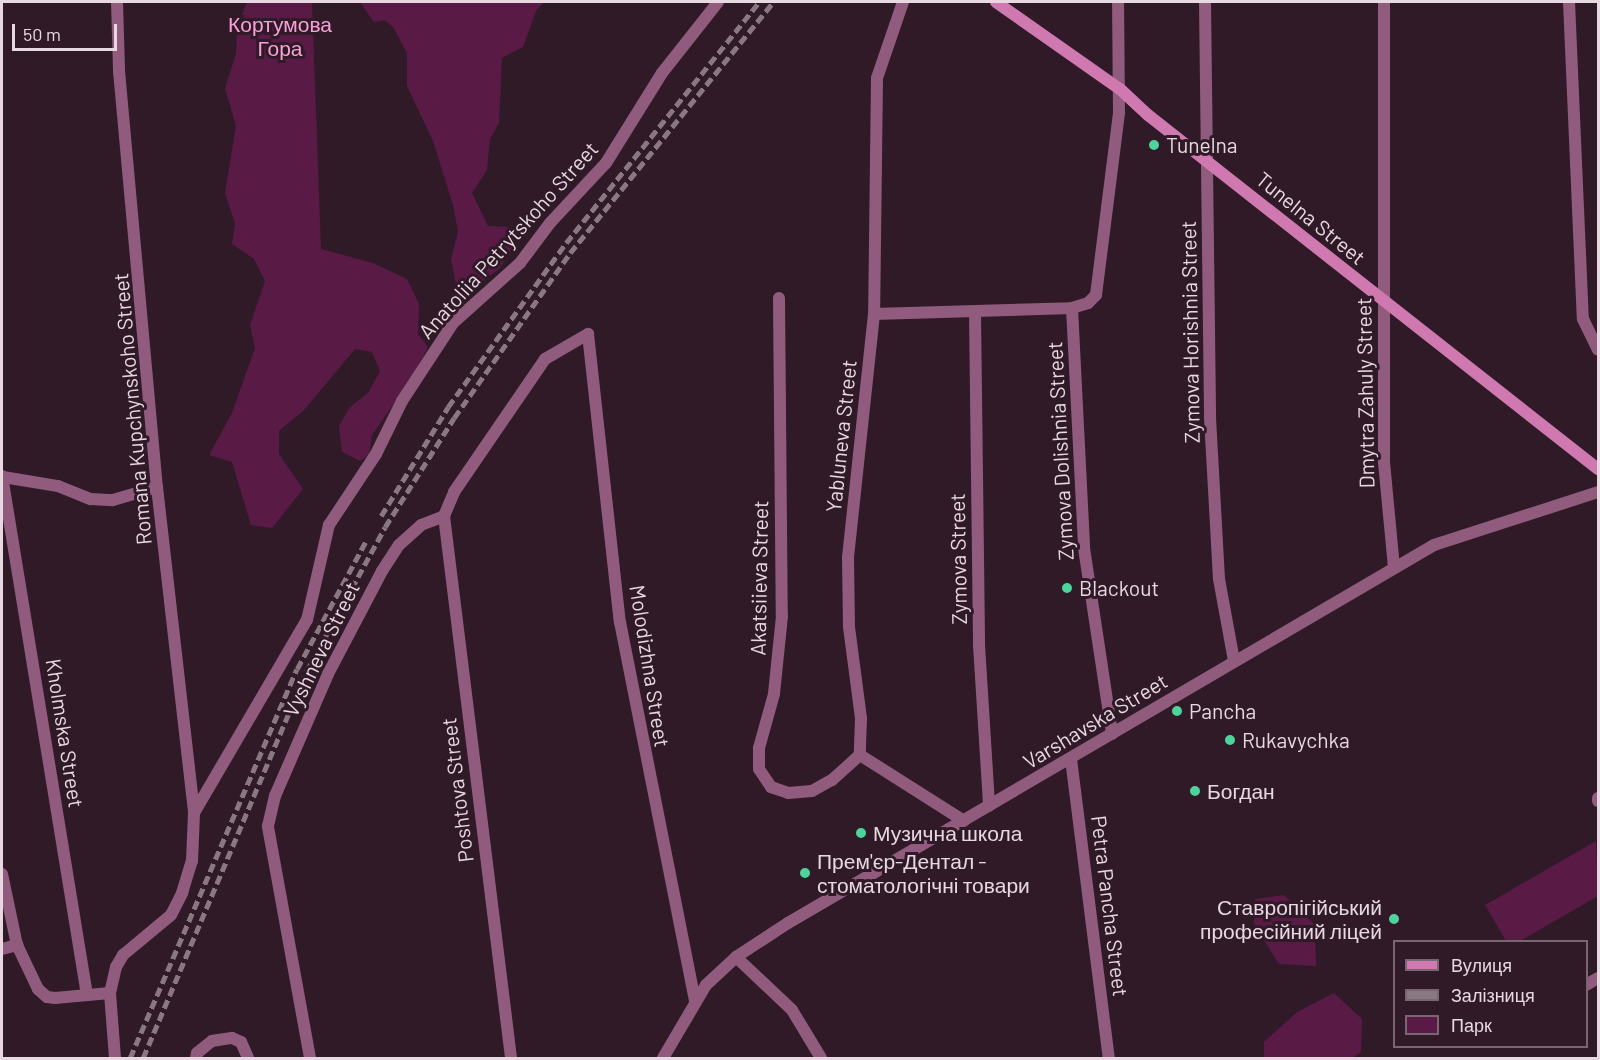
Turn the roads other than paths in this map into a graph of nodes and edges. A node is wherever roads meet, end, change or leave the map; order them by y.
1 (117, 2) edge
2 (718, 2) edge
3 (903, 2) edge
4 (996, 2) edge
5 (1118, 2) edge
6 (1205, 2) edge
7 (1384, 2) edge
8 (1569, 2) edge
9 (1120, 89) junction
10 (1206, 161) junction
11 (779, 298) dead end
12 (1382, 300) junction
13 (1072, 308) junction
14 (975, 312) junction
15 (874, 314) junction
16 (1599, 350) edge
17 (1599, 469) edge
18 (2, 476) edge
19 (157, 487) junction
20 (1599, 492) edge
21 (444, 516) junction
22 (1394, 567) junction
23 (1234, 661) junction
24 (1112, 734) junction
25 (860, 755) junction
26 (1071, 759) junction
27 (989, 806) junction
28 (194, 813) junction
29 (964, 821) junction
30 (2, 873) edge
31 (17, 945) junction
32 (2, 949) edge
33 (736, 957) junction
34 (110, 993) junction
35 (87, 995) junction
36 (695, 1000) junction
37 (197, 1056) edge
38 (115, 1059) edge
39 (248, 1059) edge
40 (310, 1059) edge
41 (511, 1059) edge
42 (663, 1059) edge
43 (821, 1059) edge
44 (1109, 1059) edge

1 - 19 street, Romana Kupchynskoho Street
2 - 28 street, Anatoliia Petrytskoho Street
3 - 15 street, Yabluneva Street
4 - 9 main road, Tunelna Street
5 - 9 street
6 - 10 street, Zymova Horishnia Street
7 - 12 street, Dmytra Zahuly Street
8 - 16 street
9 - 10 main road, Tunelna Street
9 - 13 street
10 - 12 main road, Tunelna Street
10 - 23 street, Zymova Horishnia Street
11 - 25 street, Akatsiieva Street
12 - 17 main road, Tunelna Street
12 - 22 street, Dmytra Zahuly Street
13 - 14 street
13 - 24 street, Zymova Dolishnia Street
14 - 15 street
14 - 27 street, Zymova Street
15 - 25 street, Yabluneva Street
18 - 19 street, Kholmska Street
18 - 35 street, Kholmska Street
19 - 28 street, Romana Kupchynskoho Street
20 - 22 street, Varshavska Street
21 - 36 street, Molodizhna Street
21 - 40 street, Vyshneva Street
21 - 41 street, Poshtova Street
22 - 23 street, Varshavska Street
23 - 24 street, Varshavska Street
24 - 26 street, Varshavska Street
25 - 29 street
26 - 27 street, Varshavska Street
26 - 44 street, Petra Pancha Street
27 - 29 street, Varshavska Street
28 - 34 street, Anatoliia Petrytskoho Street
29 - 33 street, Varshavska Street
30 - 31 street
31 - 32 street
31 - 35 street
33 - 36 street, Varshavska Street
33 - 43 street
34 - 35 street
34 - 38 street, Anatoliia Petrytskoho Street
36 - 42 street, Varshavska Street
37 - 39 street

